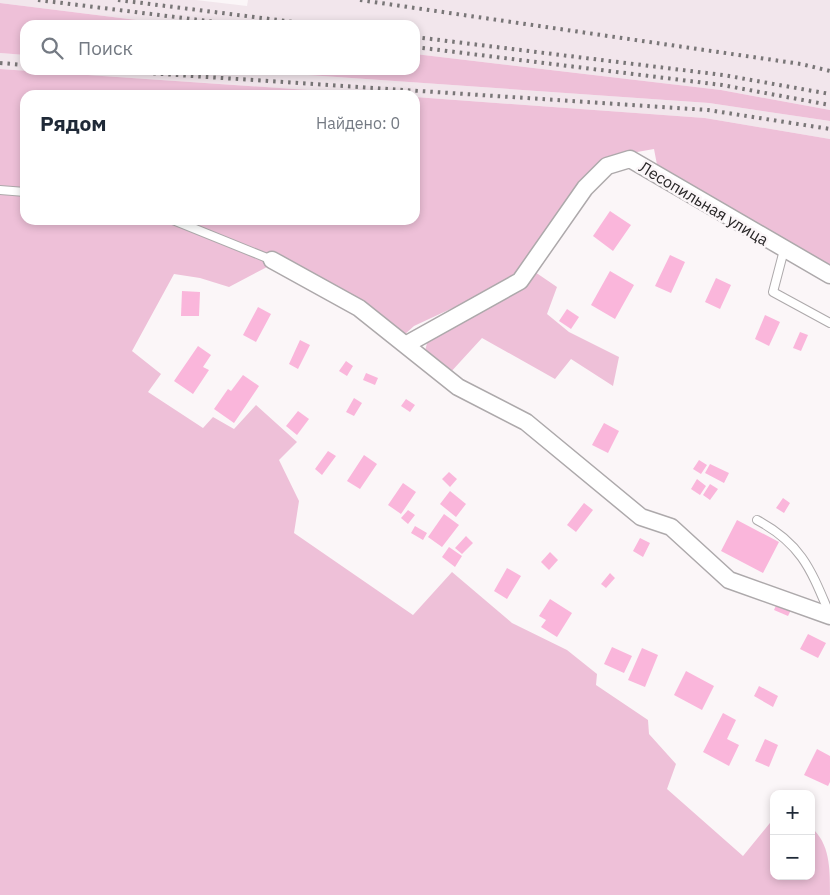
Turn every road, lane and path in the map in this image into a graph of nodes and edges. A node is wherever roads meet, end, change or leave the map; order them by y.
1 (0, 190) edge
2 (20, 192) edge
3 (186, 225) edge
4 (784, 250) junction
5 (272, 260) joint
6 (830, 275) edge
7 (830, 323) edge
8 (407, 344) junction
9 (757, 520) dead end
10 (830, 615) edge

1 - 2 lane
3 - 5 lane
4 - 6 street, Лесопильная улица
4 - 7 lane
4 - 8 street, Лесопильная улица
5 - 8 street
8 - 10 street
9 - 10 lane

